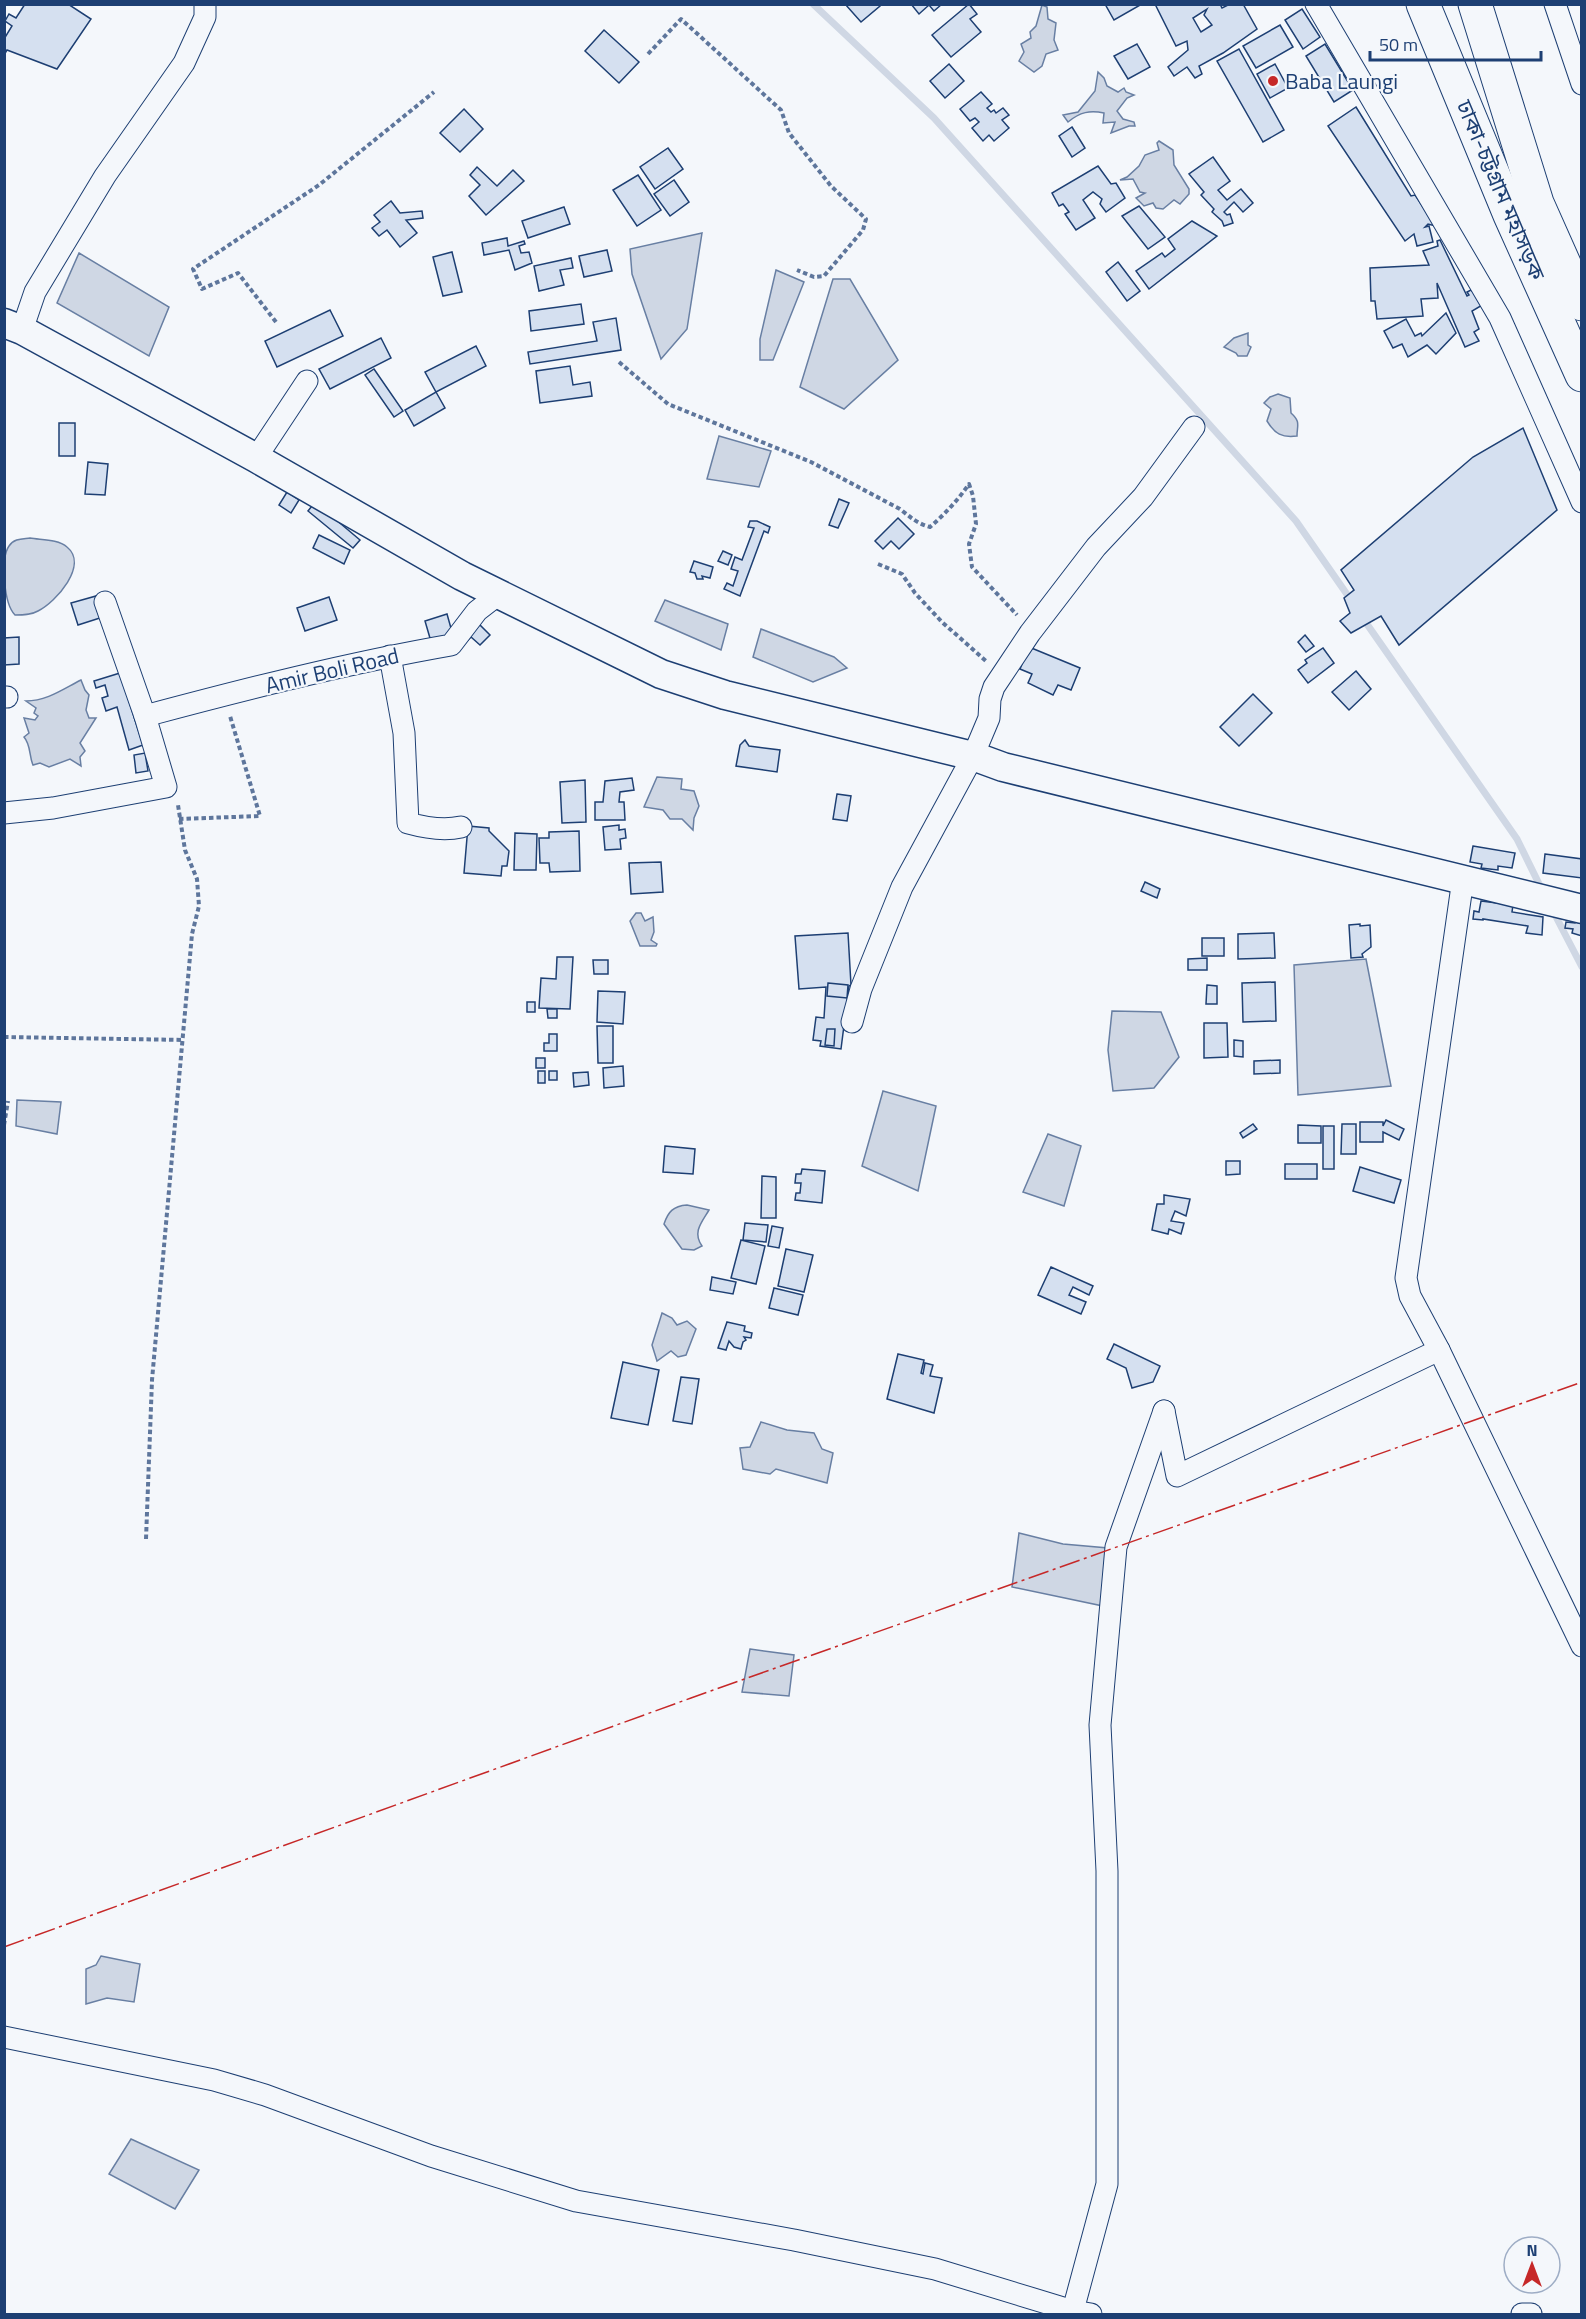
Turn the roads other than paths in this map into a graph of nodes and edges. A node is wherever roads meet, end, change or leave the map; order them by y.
1 (206, 4) edge
2 (1316, 4) edge
3 (1423, 4) edge
4 (1475, 4) edge
5 (1555, 4) edge
6 (1581, 84) edge
7 (1581, 304) edge
8 (13, 326) edge
9 (1581, 375) edge
10 (307, 381) dead end
11 (1194, 427) dead end
12 (256, 458) junction
13 (1581, 502) edge
14 (499, 594) junction
15 (105, 602) dead end
16 (390, 656) junction
17 (145, 716) junction
18 (973, 756) junction
19 (4, 813) edge
20 (461, 827) dead end
21 (1463, 879) junction
22 (1581, 909) edge
23 (852, 1022) dead end
24 (1439, 1350) junction
25 (1581, 1646) edge
26 (4, 2037) edge
27 (1079, 2313) edge
28 (1522, 2314) edge
29 (1532, 2314) edge

1 - 8 street
2 - 13 street
3 - 9 highway, ঢাকা-চট্টগ্রাম মহাসড়ক
4 - 7 highway, ঢাকা-চট্টগ্রাম মহাসড়ক
5 - 6 street
8 - 12 main road
10 - 12 street
11 - 18 street
12 - 14 main road
14 - 16 street, Amir Boli Road
14 - 18 main road
15 - 17 street
16 - 17 street, Amir Boli Road
16 - 20 street
17 - 19 street
18 - 21 main road
18 - 23 street
21 - 22 main road
21 - 24 street
24 - 25 street
24 - 27 street
26 - 27 street
28 - 29 street

